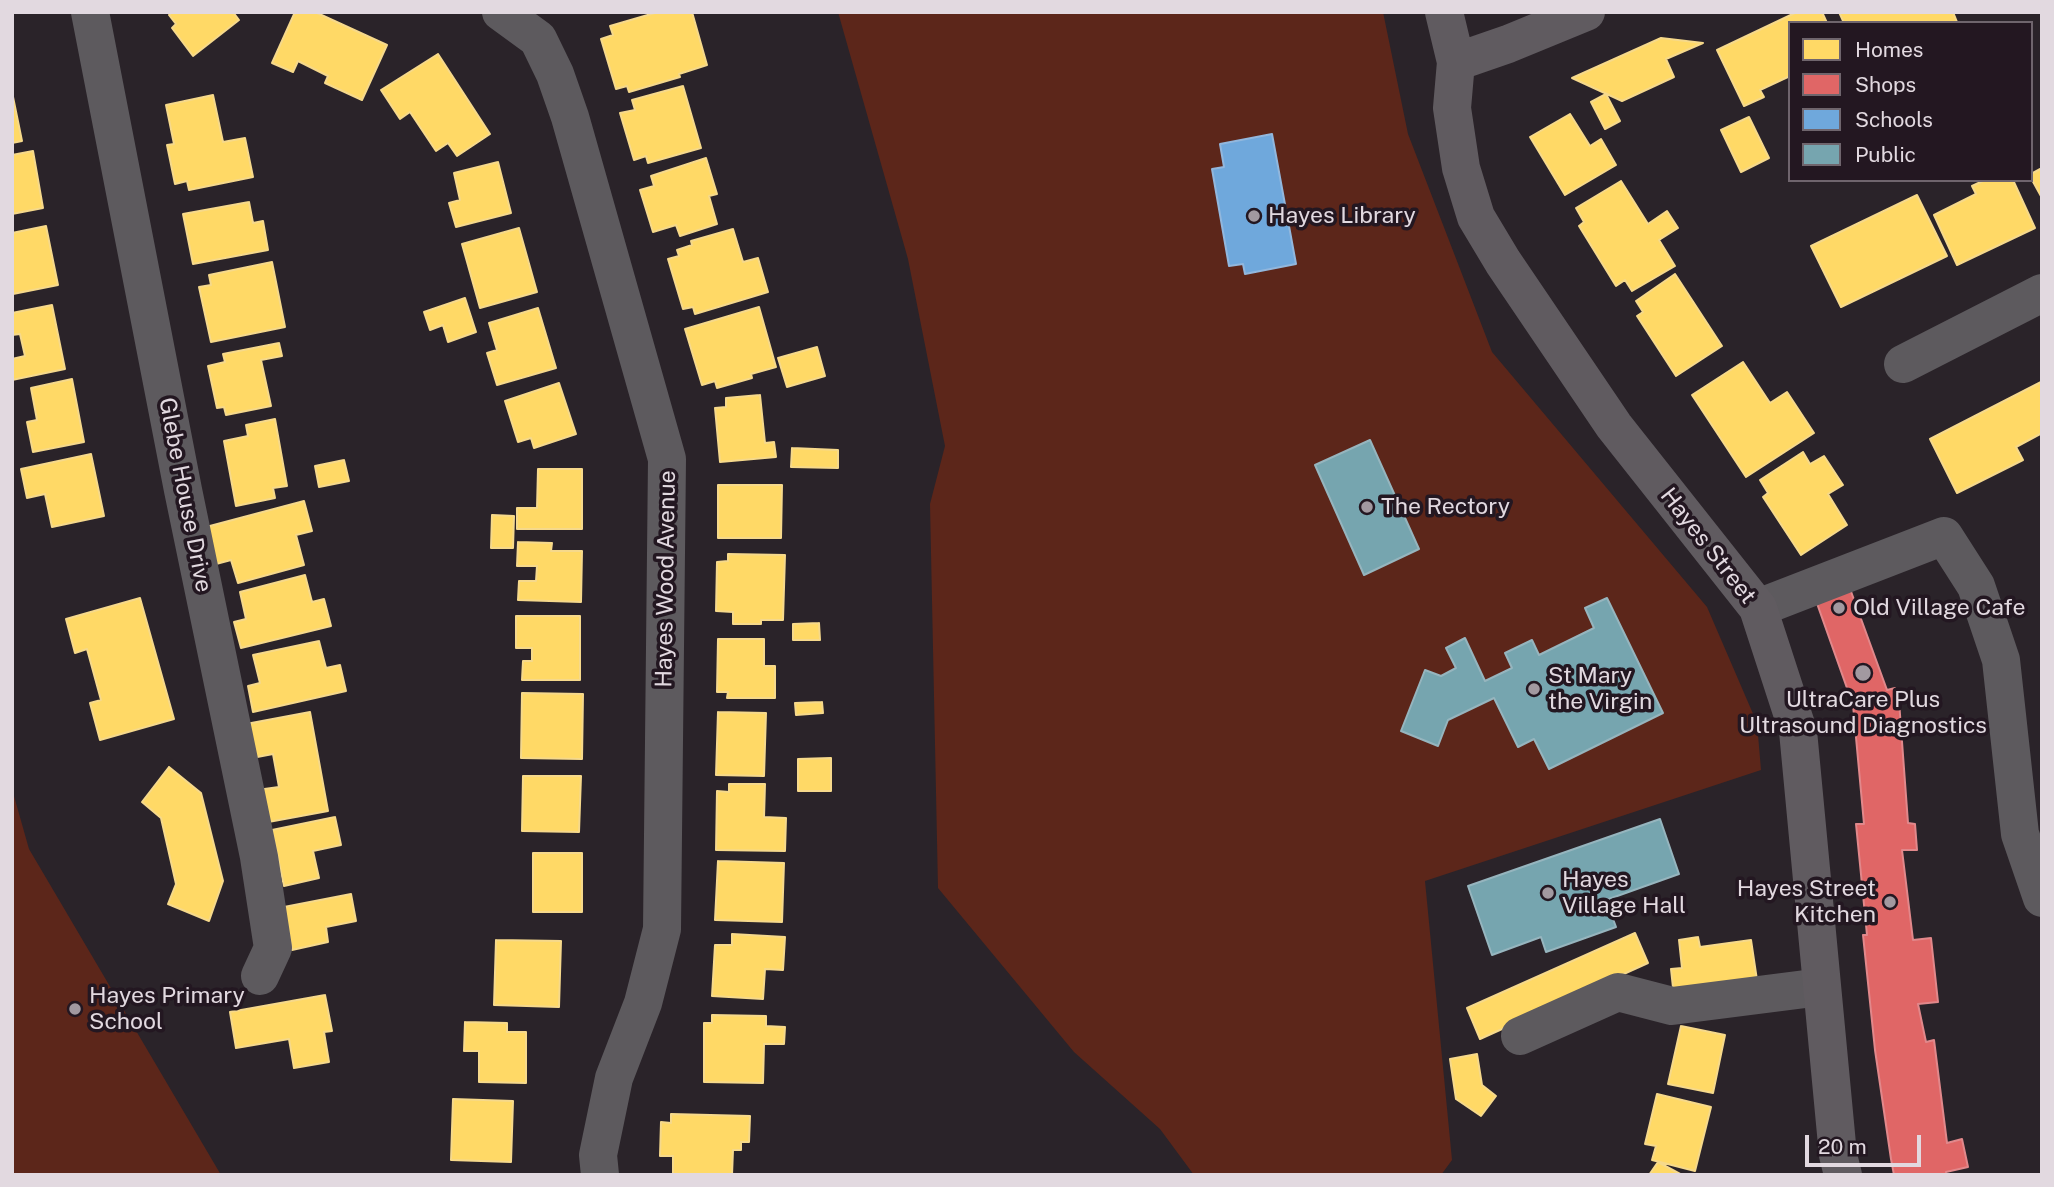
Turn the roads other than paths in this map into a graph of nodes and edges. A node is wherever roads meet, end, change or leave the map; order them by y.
1 (90, 12) edge
2 (501, 12) edge
3 (1444, 12) edge
4 (1586, 12) edge
5 (1456, 62) junction
6 (2042, 293) edge
7 (1903, 364) dead end
8 (1758, 608) junction
9 (2042, 898) edge
10 (260, 976) dead end
11 (1821, 987) junction
12 (1520, 1036) dead end
13 (1833, 1168) edge
14 (600, 1175) edge

1 - 10 street, Glebe House Drive
2 - 14 street, Hayes Wood Avenue
3 - 5 main road, Hayes Street
4 - 5 main road
5 - 8 main road, Hayes Street
6 - 7 street
8 - 9 street
8 - 11 main road, Hayes Street
11 - 12 street
11 - 13 main road, Hayes Street

